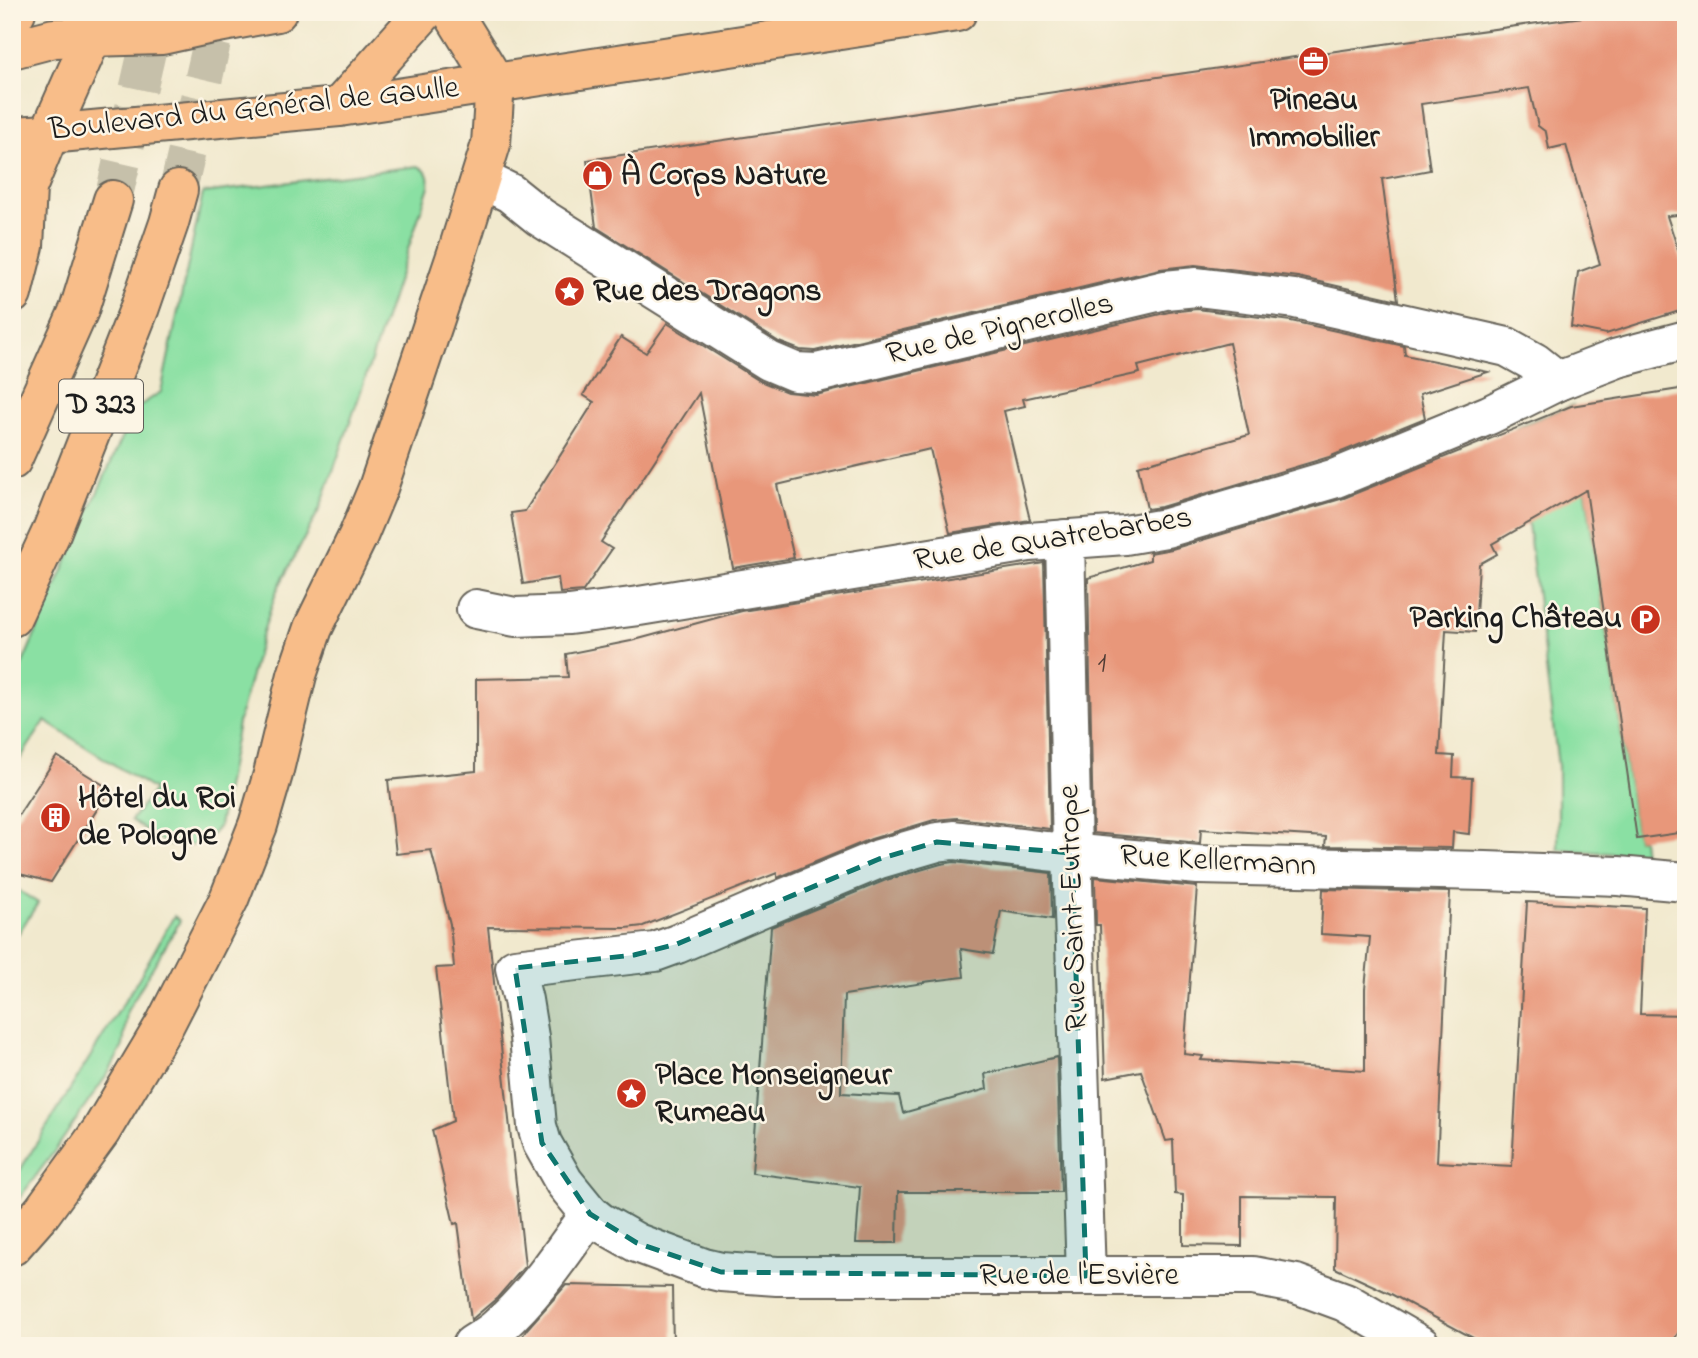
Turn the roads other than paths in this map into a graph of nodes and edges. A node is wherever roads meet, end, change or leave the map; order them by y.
1 (277, 12) edge
2 (424, 12) edge
3 (452, 12) edge
4 (957, 12) edge
5 (95, 25) edge
6 (15, 31) edge
7 (495, 82) junction
8 (339, 107) junction
9 (50, 134) junction
10 (12, 136) edge
11 (481, 179) junction
12 (178, 190) tunnel mouth
13 (113, 200) tunnel mouth
14 (12, 294) edge
15 (1686, 340) edge
16 (1558, 382) junction
17 (12, 460) edge
18 (1065, 539) junction
19 (476, 609) dead end
20 (12, 617) edge
21 (1072, 853) junction
22 (1686, 881) edge
23 (590, 1214) junction
24 (12, 1246) edge
25 (1086, 1276) junction
26 (472, 1345) edge
27 (1421, 1346) edge

1 - 5 main road
2 - 8 main road
3 - 7 main road, Boulevard du Général de Gaulle
4 - 7 main road, Boulevard du Général de Gaulle
5 - 6 main road
5 - 9 main road
7 - 8 main road, Boulevard du Général de Gaulle
7 - 11 main road
8 - 9 main road, Boulevard du Général de Gaulle
9 - 10 main road, Boulevard du Général de Gaulle
9 - 14 main road
11 - 16 street, Rue de Pignerolles
11 - 24 main road
12 - 20 main road, D 323
13 - 17 main road, D 323
15 - 16 street, Rue de Quatrebarbes
16 - 18 street, Rue de Quatrebarbes
18 - 19 street, Rue de Quatrebarbes
18 - 21 street, Rue Saint-Eutrope
21 - 22 street, Rue Kellermann
21 - 23 street, Rue Kellermann
21 - 25 street, Rue Saint-Eutrope
23 - 25 street, Rue de l'Esvière
23 - 26 street
25 - 27 street, Rue de l'Esvière

